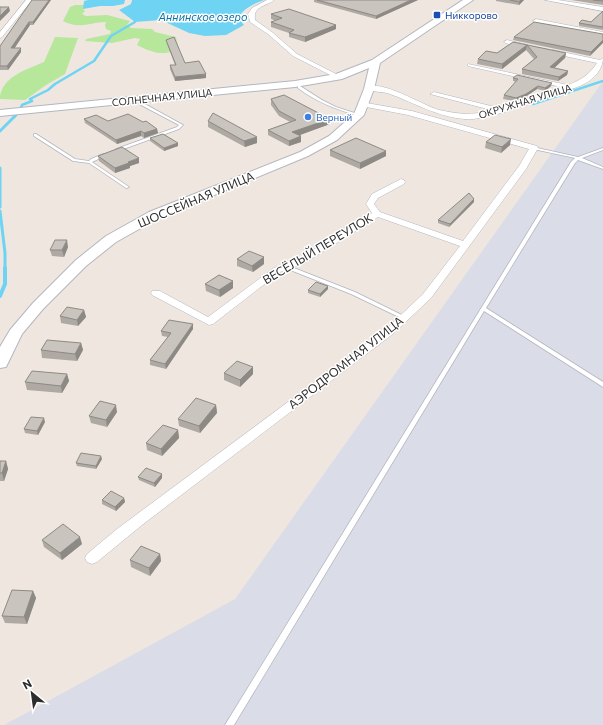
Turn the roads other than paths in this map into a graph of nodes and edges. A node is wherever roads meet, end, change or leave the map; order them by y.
1 (29, 0) edge
2 (271, 0) edge
3 (469, 0) edge
4 (548, 0) edge
5 (603, 9) edge
6 (536, 21) edge
7 (603, 34) edge
8 (0, 36) edge
9 (507, 42) dead end
10 (536, 48) edge
11 (543, 50) edge
12 (602, 61) edge
13 (375, 62) junction
14 (470, 65) dead end
15 (338, 77) junction
16 (323, 80) junction
17 (299, 87) dead end
18 (569, 87) junction
19 (370, 89) junction
20 (434, 94) dead end
21 (140, 100) junction
22 (361, 109) junction
23 (499, 110) junction
24 (0, 113) edge
25 (35, 135) dead end
26 (534, 148) junction
27 (603, 149) edge
28 (578, 158) junction
29 (90, 162) junction
30 (603, 168) edge
31 (401, 182) dead end
32 (127, 187) dead end
33 (377, 214) junction
34 (464, 244) junction
35 (287, 267) junction
36 (156, 293) dead end
37 (484, 309) junction
38 (405, 318) junction
39 (0, 363) edge
40 (603, 385) edge
41 (92, 558) dead end
42 (229, 725) edge

1 - 8 street
2 - 15 street
3 - 13 main road
4 - 5 street
6 - 7 street
9 - 10 street
11 - 12 street
12 - 18 street, ОКРУЖНАЯ УЛИЦА
13 - 15 main road
13 - 19 main road
14 - 18 street
15 - 16 main road
16 - 19 main road
16 - 21 main road, СОЛНЕЧНАЯ УЛИЦА
17 - 22 lane
18 - 23 street, ОКРУЖНАЯ УЛИЦА
19 - 22 main road
19 - 23 street, ОКРУЖНАЯ УЛИЦА
20 - 23 street
21 - 24 main road, СОЛНЕЧНАЯ УЛИЦА
21 - 29 lane
22 - 26 street
22 - 39 main road, ШОССЕЙНАЯ УЛИЦА
25 - 29 lane
26 - 28 lane
26 - 34 street, АЭРОДРОМНАЯ УЛИЦА
27 - 28 lane
28 - 30 lane
28 - 37 lane
29 - 32 lane
31 - 33 street, ВЕСЁЛЫЙ ПЕРЕУЛОК
33 - 34 street
33 - 35 street, ВЕСЁЛЫЙ ПЕРЕУЛОК
34 - 38 street, АЭРОДРОМНАЯ УЛИЦА
35 - 36 street, ВЕСЁЛЫЙ ПЕРЕУЛОК
35 - 38 lane
37 - 40 lane
37 - 42 lane
38 - 41 street, АЭРОДРОМНАЯ УЛИЦА

